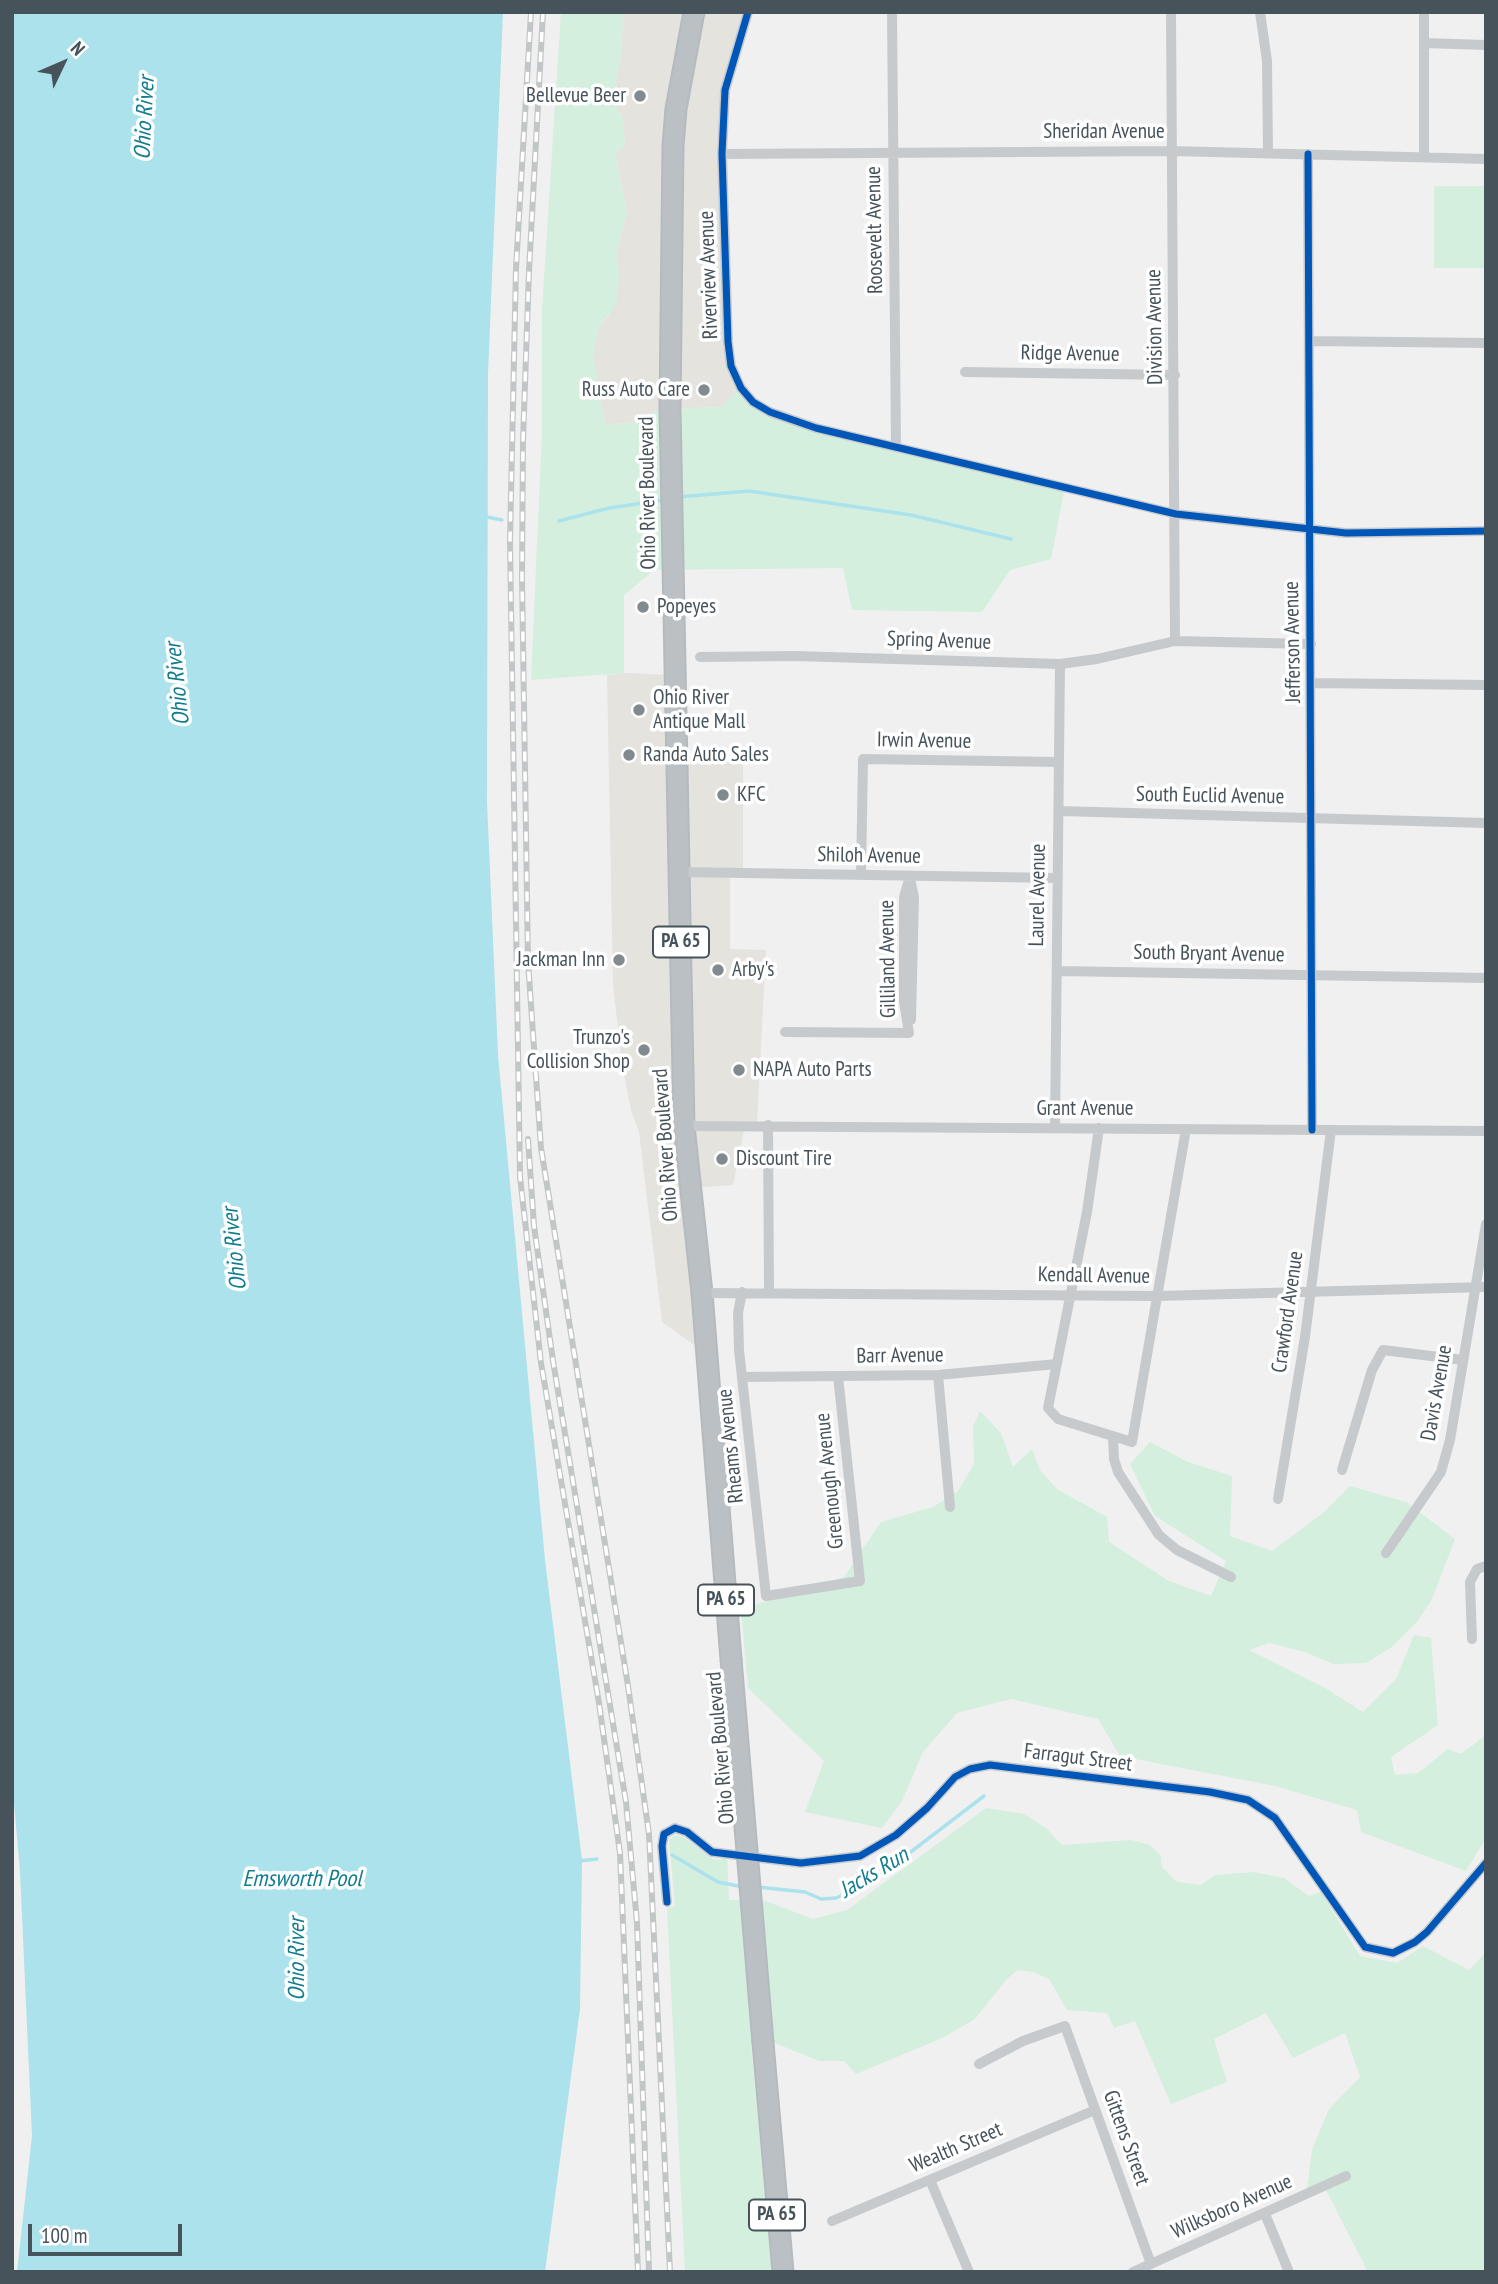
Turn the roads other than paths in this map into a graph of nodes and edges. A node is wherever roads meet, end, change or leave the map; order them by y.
1 (694, 12) edge
2 (748, 12) edge
3 (892, 12) edge
4 (1171, 12) edge
5 (1260, 12) edge
6 (1424, 12) edge
7 (1424, 43) junction
8 (1486, 45) edge
9 (1172, 151) junction
10 (894, 153) junction
11 (1268, 153) junction
12 (722, 154) junction
13 (1308, 154) junction
14 (1424, 157) junction
15 (1486, 159) edge
16 (1310, 341) junction
17 (1486, 343) edge
18 (965, 372) dead end
19 (1175, 375) junction
20 (897, 447) junction
21 (1176, 514) junction
22 (1309, 528) junction
23 (1486, 531) edge
24 (1175, 641) junction
25 (1311, 643) junction
26 (700, 657) dead end
27 (1060, 664) junction
28 (1312, 683) junction
29 (1486, 685) edge
30 (1059, 762) junction
31 (1059, 811) junction
32 (1310, 818) junction
33 (1486, 823) edge
34 (680, 872) junction
35 (862, 875) junction
36 (910, 876) junction
37 (1058, 878) junction
38 (1057, 971) junction
39 (1309, 975) junction
40 (1486, 978) edge
41 (785, 1032) dead end
42 (768, 1125) junction
43 (684, 1126) junction
44 (1055, 1128) junction
45 (1099, 1128) junction
46 (1186, 1129) junction
47 (1312, 1130) junction
48 (1331, 1130) junction
49 (1486, 1131) edge
50 (1486, 1224) edge
51 (1480, 1287) edge
52 (742, 1292) junction
53 (769, 1292) junction
54 (1310, 1292) junction
55 (702, 1293) junction
56 (1072, 1294) junction
57 (1157, 1296) junction
58 (1463, 1360) junction
59 (1057, 1364) junction
60 (938, 1375) junction
61 (838, 1376) junction
62 (743, 1377) junction
63 (1113, 1437) junction
64 (1342, 1469) dead end
65 (1278, 1499) dead end
66 (950, 1507) dead end
67 (1386, 1553) dead end
68 (1486, 1566) edge
69 (1231, 1577) dead end
70 (766, 1596) joint
71 (1472, 1639) dead end
72 (1486, 1863) edge
73 (667, 1902) dead end
74 (979, 2064) dead end
75 (1096, 2110) junction
76 (1346, 2176) dead end
77 (930, 2180) junction
78 (1265, 2214) junction
79 (832, 2221) dead end
80 (1152, 2264) junction
81 (783, 2272) edge
82 (969, 2272) edge
83 (1133, 2272) edge
84 (1289, 2272) edge

1 - 34 highway, Ohio River Boulevard / PA 65
2 - 12 street, Riverview Avenue
3 - 10 street, Roosevelt Avenue
4 - 9 street, Division Avenue
5 - 11 street
6 - 7 street
7 - 8 street
7 - 14 street
9 - 10 street, Sheridan Avenue
9 - 11 street, Sheridan Avenue
9 - 19 street, Division Avenue
10 - 12 street, Sheridan Avenue
10 - 20 street, Roosevelt Avenue
11 - 13 street, Sheridan Avenue
12 - 20 street, Riverview Avenue
13 - 14 street, Sheridan Avenue
13 - 16 street, Jefferson Avenue
14 - 15 street, Sheridan Avenue
16 - 17 street
16 - 22 street, Jefferson Avenue
18 - 19 street, Ridge Avenue
19 - 21 street, Division Avenue
20 - 21 street, Riverview Avenue
21 - 22 street, Riverview Avenue
21 - 24 street, Division Avenue
22 - 23 street, Riverview Avenue
22 - 25 street, Jefferson Avenue
24 - 25 street, Spring Avenue
24 - 27 street, Spring Avenue
25 - 28 street, Jefferson Avenue
26 - 27 street, Spring Avenue
27 - 30 street, Laurel Avenue
28 - 29 street
28 - 32 street, Jefferson Avenue
30 - 31 street, Laurel Avenue
30 - 35 street, Irwin Avenue
31 - 32 street, South Euclid Avenue
31 - 37 street, Laurel Avenue
32 - 33 street, South Euclid Avenue
32 - 39 street, Jefferson Avenue
34 - 35 street, Shiloh Avenue
34 - 43 highway, Ohio River Boulevard / PA 65
35 - 36 street, Shiloh Avenue
36 - 37 street, Shiloh Avenue
36 - 41 street, Gilliland Avenue
37 - 38 street, Laurel Avenue
38 - 39 street, South Bryant Avenue
38 - 44 street, Laurel Avenue
39 - 40 street, South Bryant Avenue
39 - 47 street, Jefferson Avenue
42 - 43 street, Grant Avenue
42 - 44 street, Grant Avenue
42 - 53 street
43 - 55 highway, Ohio River Boulevard / PA 65
44 - 45 street, Grant Avenue
45 - 46 street, Grant Avenue
45 - 56 street
46 - 47 street, Grant Avenue
46 - 57 street
47 - 48 street, Grant Avenue
48 - 49 street, Grant Avenue
48 - 54 street, Crawford Avenue
50 - 51 street, Davis Avenue
51 - 54 street, Kendall Avenue
51 - 58 street, Davis Avenue
52 - 53 street, Kendall Avenue
52 - 55 street, Kendall Avenue
52 - 62 street, Rheams Avenue
53 - 56 street, Kendall Avenue
54 - 57 street, Kendall Avenue
54 - 65 street, Crawford Avenue
55 - 81 highway, Ohio River Boulevard / PA 65, bridge
56 - 57 street, Kendall Avenue
56 - 59 street
57 - 63 street
58 - 64 street
58 - 67 street, Davis Avenue
59 - 60 street, Barr Avenue
59 - 63 street
60 - 61 street, Barr Avenue
60 - 66 street
61 - 62 street, Barr Avenue
61 - 70 street, Greenough Avenue
62 - 70 street, Rheams Avenue
63 - 69 street
68 - 71 street
72 - 73 street, Farragut Street
74 - 75 street, Gittens Street
75 - 77 street, Wealth Street
75 - 80 street, Gittens Street
76 - 78 street, Wilksboro Avenue
77 - 79 street, Wealth Street
77 - 82 street
78 - 80 street, Wilksboro Avenue
78 - 84 street
80 - 83 street, Wilksboro Avenue

